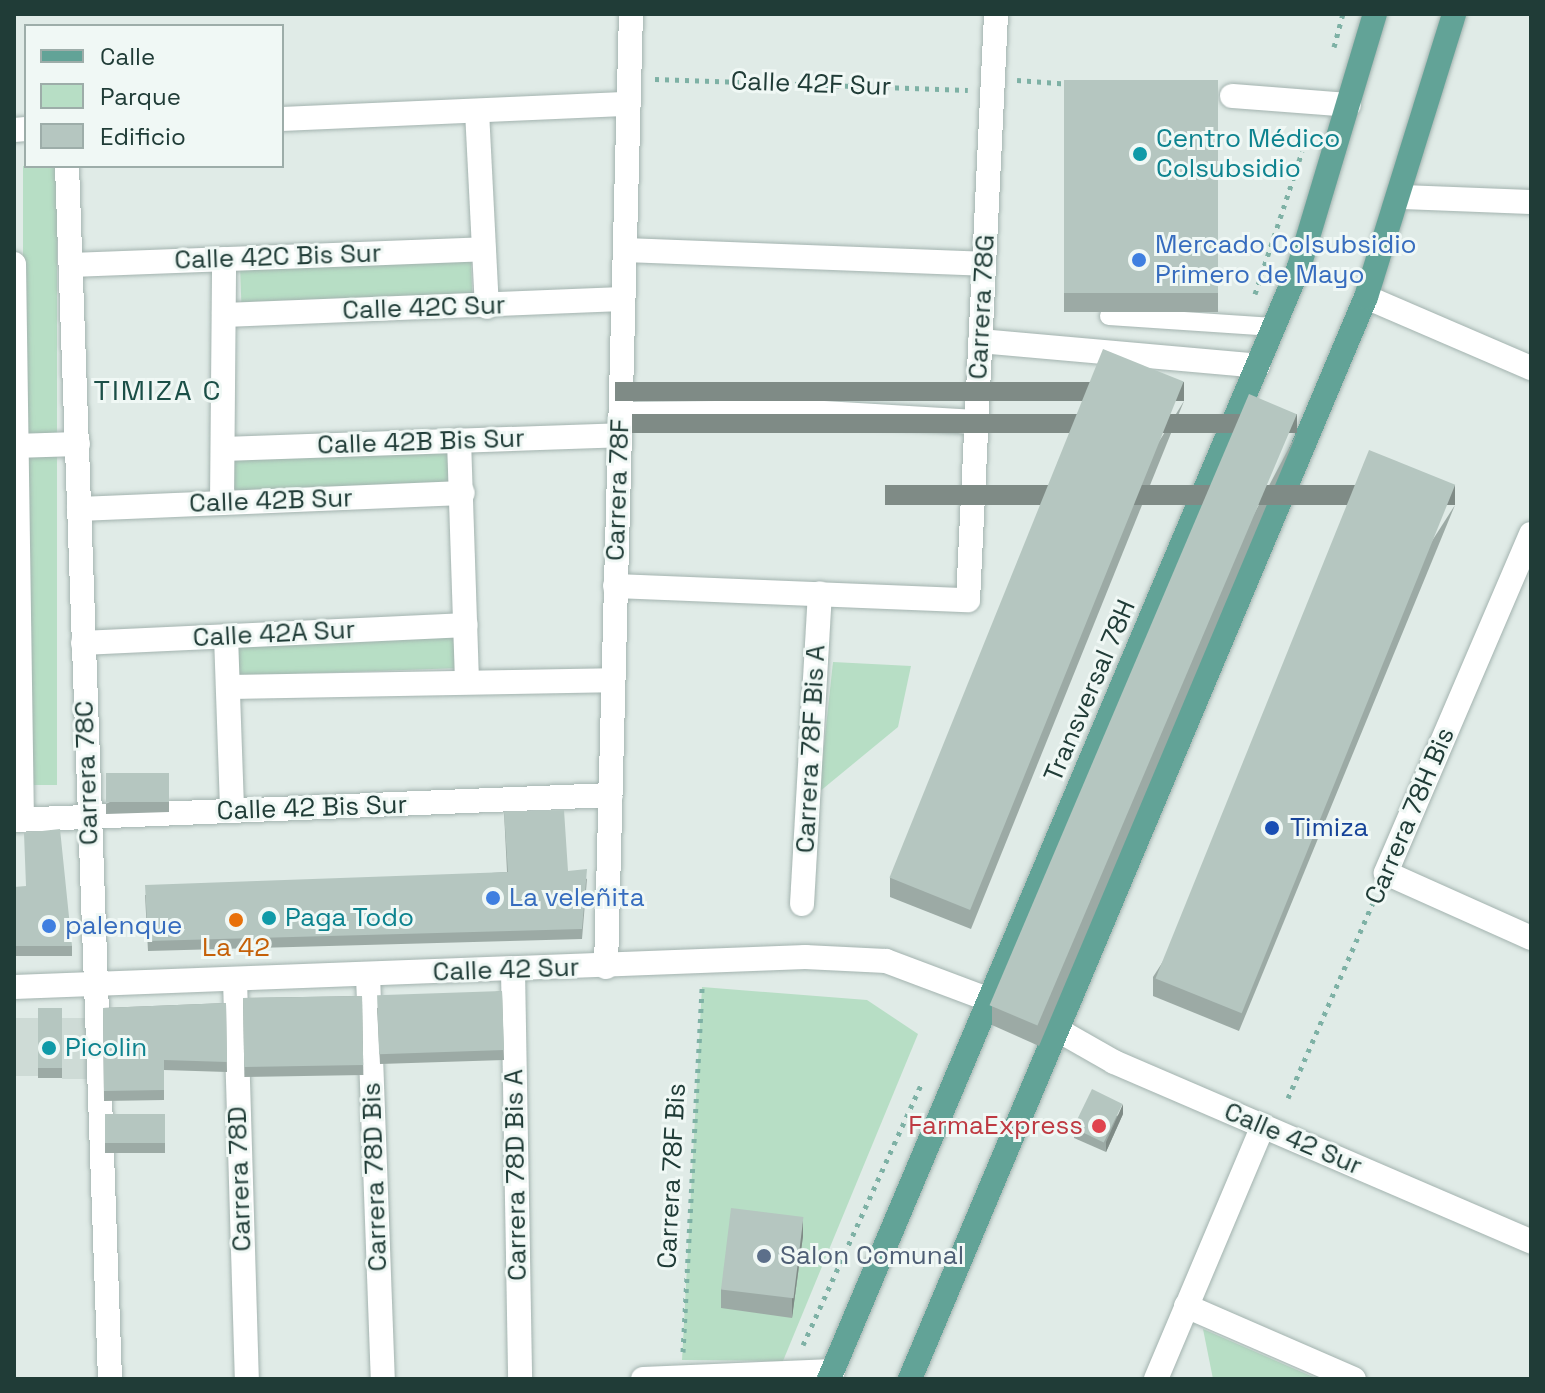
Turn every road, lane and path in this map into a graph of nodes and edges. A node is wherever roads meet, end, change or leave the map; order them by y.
1 (631, 14) edge
2 (996, 14) edge
3 (1343, 14) edge
4 (1375, 14) edge
5 (1454, 14) edge
6 (1331, 58) dead end
7 (630, 79) junction
8 (993, 84) junction
9 (1089, 85) edge
10 (1232, 96) dead end
11 (629, 104) junction
12 (1349, 105) junction
13 (477, 111) junction
14 (284, 119) edge
15 (1304, 147) dead end
16 (67, 168) edge
17 (1402, 197) junction
18 (1531, 202) edge
19 (484, 249) junction
20 (625, 250) junction
21 (224, 259) junction
22 (14, 264) edge
23 (983, 264) junction
24 (71, 265) junction
25 (1366, 297) junction
26 (623, 299) junction
27 (487, 307) junction
28 (14, 308) edge
29 (224, 315) junction
30 (1109, 316) edge
31 (1245, 325) junction
32 (1274, 327) junction
33 (980, 341) junction
34 (1258, 366) junction
35 (1531, 368) edge
36 (976, 422) junction
37 (620, 424) junction
38 (459, 440) junction
39 (78, 444) junction
40 (16, 446) edge
41 (223, 449) junction
42 (463, 493) junction
43 (222, 503) junction
44 (79, 509) junction
45 (1531, 534) edge
46 (615, 586) junction
47 (820, 594) junction
48 (466, 625) junction
49 (226, 636) junction
50 (83, 643) junction
51 (17, 680) edge
52 (613, 680) junction
53 (467, 682) junction
54 (228, 687) junction
55 (610, 795) junction
56 (232, 811) junction
57 (89, 817) junction
58 (18, 820) edge
59 (1386, 873) junction
60 (802, 904) dead end
61 (1531, 938) edge
62 (606, 967) junction
63 (513, 970) junction
64 (368, 975) junction
65 (703, 977) dead end
66 (235, 980) junction
67 (93, 984) junction
68 (14, 987) edge
69 (990, 1000) junction
70 (1058, 1030) junction
71 (925, 1075) dead end
72 (1288, 1098) dead end
73 (1263, 1126) junction
74 (1531, 1242) edge
75 (1186, 1306) junction
76 (791, 1372) junction
77 (831, 1375) edge
78 (682, 1377) edge
79 (110, 1379) edge
80 (247, 1379) edge
81 (383, 1379) edge
82 (520, 1379) edge
83 (643, 1379) edge
84 (910, 1379) edge
85 (1156, 1379) edge
86 (1354, 1379) edge

1 - 7 street, Carrera 78F
2 - 8 street, Carrera 78G
3 - 6 path
4 - 12 main road, Transversal 78H
5 - 17 main road
7 - 8 path, Calle 42F Sur
7 - 11 street, Carrera 78F
8 - 9 path, Calle 42F Sur
8 - 23 street, Carrera 78G
10 - 12 street
11 - 13 street
11 - 20 street, Carrera 78F
12 - 32 main road, Transversal 78H
13 - 14 street
13 - 19 street
15 - 31 path
16 - 24 street, Carrera 78C
17 - 18 street
17 - 25 main road
19 - 21 street, Calle 42C Bis Sur
19 - 27 street
20 - 23 street
20 - 26 street, Carrera 78F
21 - 24 street, Calle 42C Bis Sur
21 - 29 street
22 - 28 street
23 - 33 street, Carrera 78G
24 - 39 street, Carrera 78C
25 - 35 street
25 - 70 main road
26 - 27 street, Calle 42C Sur
26 - 37 street, Carrera 78F
27 - 29 street, Calle 42C Sur
28 - 40 street
29 - 41 street
30 - 31 lane
31 - 32 lane
32 - 34 main road, Transversal 78H
33 - 34 street
33 - 36 street, Carrera 78G
34 - 69 main road, Transversal 78H
36 - 37 street, Calle 42B Bis Sur
36 - 47 street, Carrera 78G
37 - 38 street, Calle 42B Bis Sur
37 - 46 street, Carrera 78F
38 - 41 street, Calle 42B Bis Sur
38 - 42 street
39 - 40 street
39 - 44 street, Carrera 78C
40 - 51 street
41 - 43 street
42 - 43 street, Calle 42B Sur
42 - 48 street
43 - 44 street, Calle 42B Sur
44 - 50 street, Carrera 78C
45 - 59 street, Carrera 78H Bis
46 - 47 street
46 - 52 street, Carrera 78F
47 - 60 street, Carrera 78F Bis A
48 - 49 street, Calle 42A Sur
48 - 53 street
49 - 50 street, Calle 42A Sur
49 - 54 street
50 - 57 street, Carrera 78C
51 - 58 street
52 - 53 street
52 - 55 street, Carrera 78F
53 - 54 street
54 - 56 street
55 - 56 street, Calle 42 Bis Sur
55 - 62 street, Carrera 78F
56 - 57 street, Calle 42 Bis Sur
57 - 58 street, Calle 42 Bis Sur
57 - 67 street, Carrera 78C
59 - 61 street
59 - 72 path, Carrera 78H Bis
62 - 63 street, Calle 42 Sur
62 - 69 street, Calle 42 Sur
63 - 64 street, Calle 42 Sur
63 - 82 street, Carrera 78D Bis A
64 - 66 street, Calle 42 Sur
64 - 81 street, Carrera 78D Bis
65 - 78 path, Carrera 78F Bis
66 - 67 street, Calle 42 Sur
66 - 80 street, Carrera 78D
67 - 68 street, Calle 42 Sur
67 - 79 street, Carrera 78C
69 - 77 main road, Transversal 78H
70 - 73 street, Calle 42 Sur
70 - 84 main road
71 - 76 path
73 - 74 street, Calle 42 Sur
73 - 75 street
75 - 85 street
75 - 86 street
76 - 77 street
76 - 78 street
78 - 83 street

